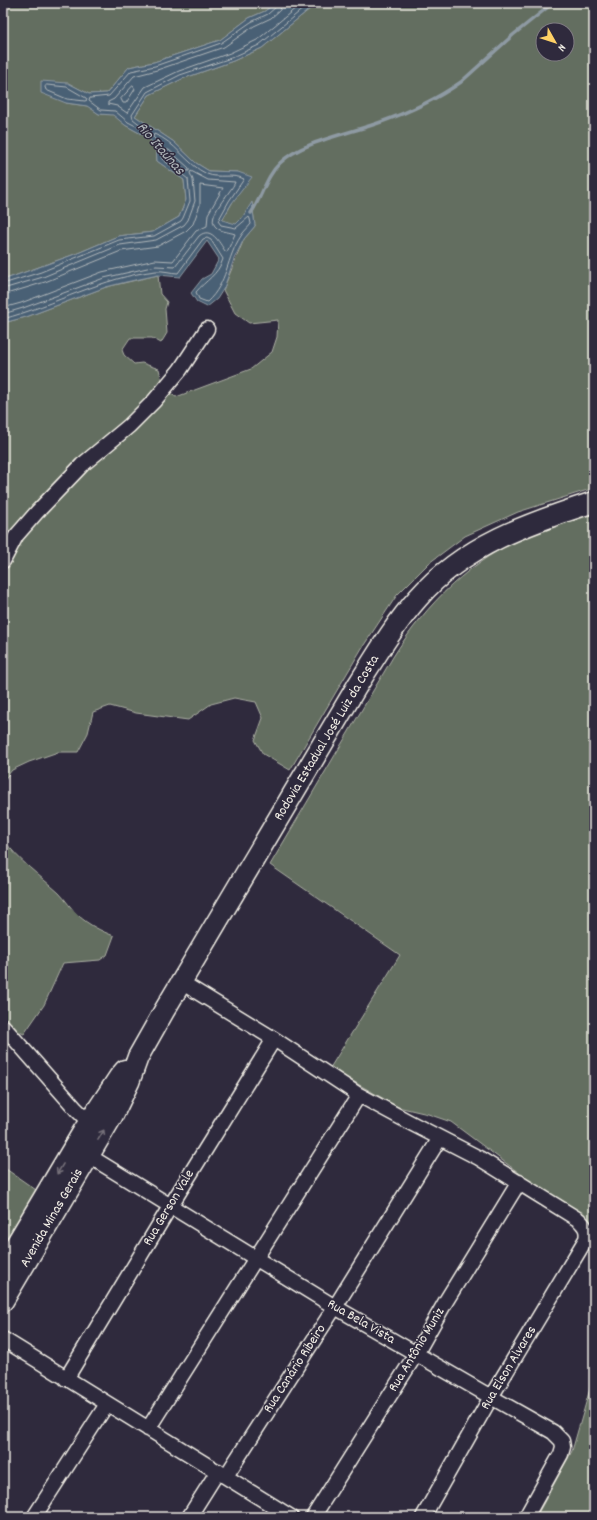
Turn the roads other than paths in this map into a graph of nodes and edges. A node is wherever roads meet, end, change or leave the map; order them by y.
1 (207, 329) dead end
2 (594, 502) edge
3 (3, 561) edge
4 (181, 982) junction
5 (3, 1026) edge
6 (274, 1039) junction
7 (138, 1057) junction
8 (358, 1095) junction
9 (89, 1122) junction
10 (440, 1138) junction
11 (81, 1151) junction
12 (518, 1182) junction
13 (171, 1206) junction
14 (255, 1258) junction
15 (3, 1266) edge
16 (3, 1301) edge
17 (335, 1307) junction
18 (3, 1339) edge
19 (416, 1354) junction
20 (66, 1379) junction
21 (491, 1398) junction
22 (107, 1404) junction
23 (148, 1429) junction
24 (222, 1474) junction
25 (34, 1517) edge
26 (189, 1517) edge
27 (291, 1517) edge
28 (313, 1517) edge
29 (423, 1517) edge
30 (526, 1517) edge

1 - 3 street
2 - 4 main road, Rodovia Estadual José Luiz da Costa
4 - 6 street
4 - 7 main road, Rodovia Estadual José Luiz da Costa
5 - 9 street
6 - 8 street
6 - 13 street, Rua Gerson Vale
7 - 9 main road, Avenida Minas Gerais
11 -> 7 main road, Avenida Minas Gerais
8 - 10 street
8 - 14 street
9 - 11 main road, Avenida Minas Gerais
10 - 12 street
10 - 17 street, Rua Canário Ribeiro
11 - 13 street, Rua Bela Vista
11 -> 15 main road, Avenida Minas Gerais
11 - 16 main road, Avenida Minas Gerais
12 - 19 street, Rua Antônio Muniz
12 - 21 street, Rua Elson Alvares
13 - 14 street, Rua Bela Vista
13 - 20 street, Rua Gerson Vale
14 - 17 street, Rua Bela Vista
14 - 23 street
17 - 19 street, Rua Bela Vista
17 - 24 street, Rua Canário Ribeiro
18 - 20 street
19 - 21 street, Rua Bela Vista
19 - 28 street, Rua Antônio Muniz
20 - 22 street
21 - 29 street, Rua Elson Alvares
21 - 30 street, Rua Bela Vista
22 - 23 street
22 - 25 street
23 - 24 street
24 - 26 street, Rua Canário Ribeiro
24 - 27 street

